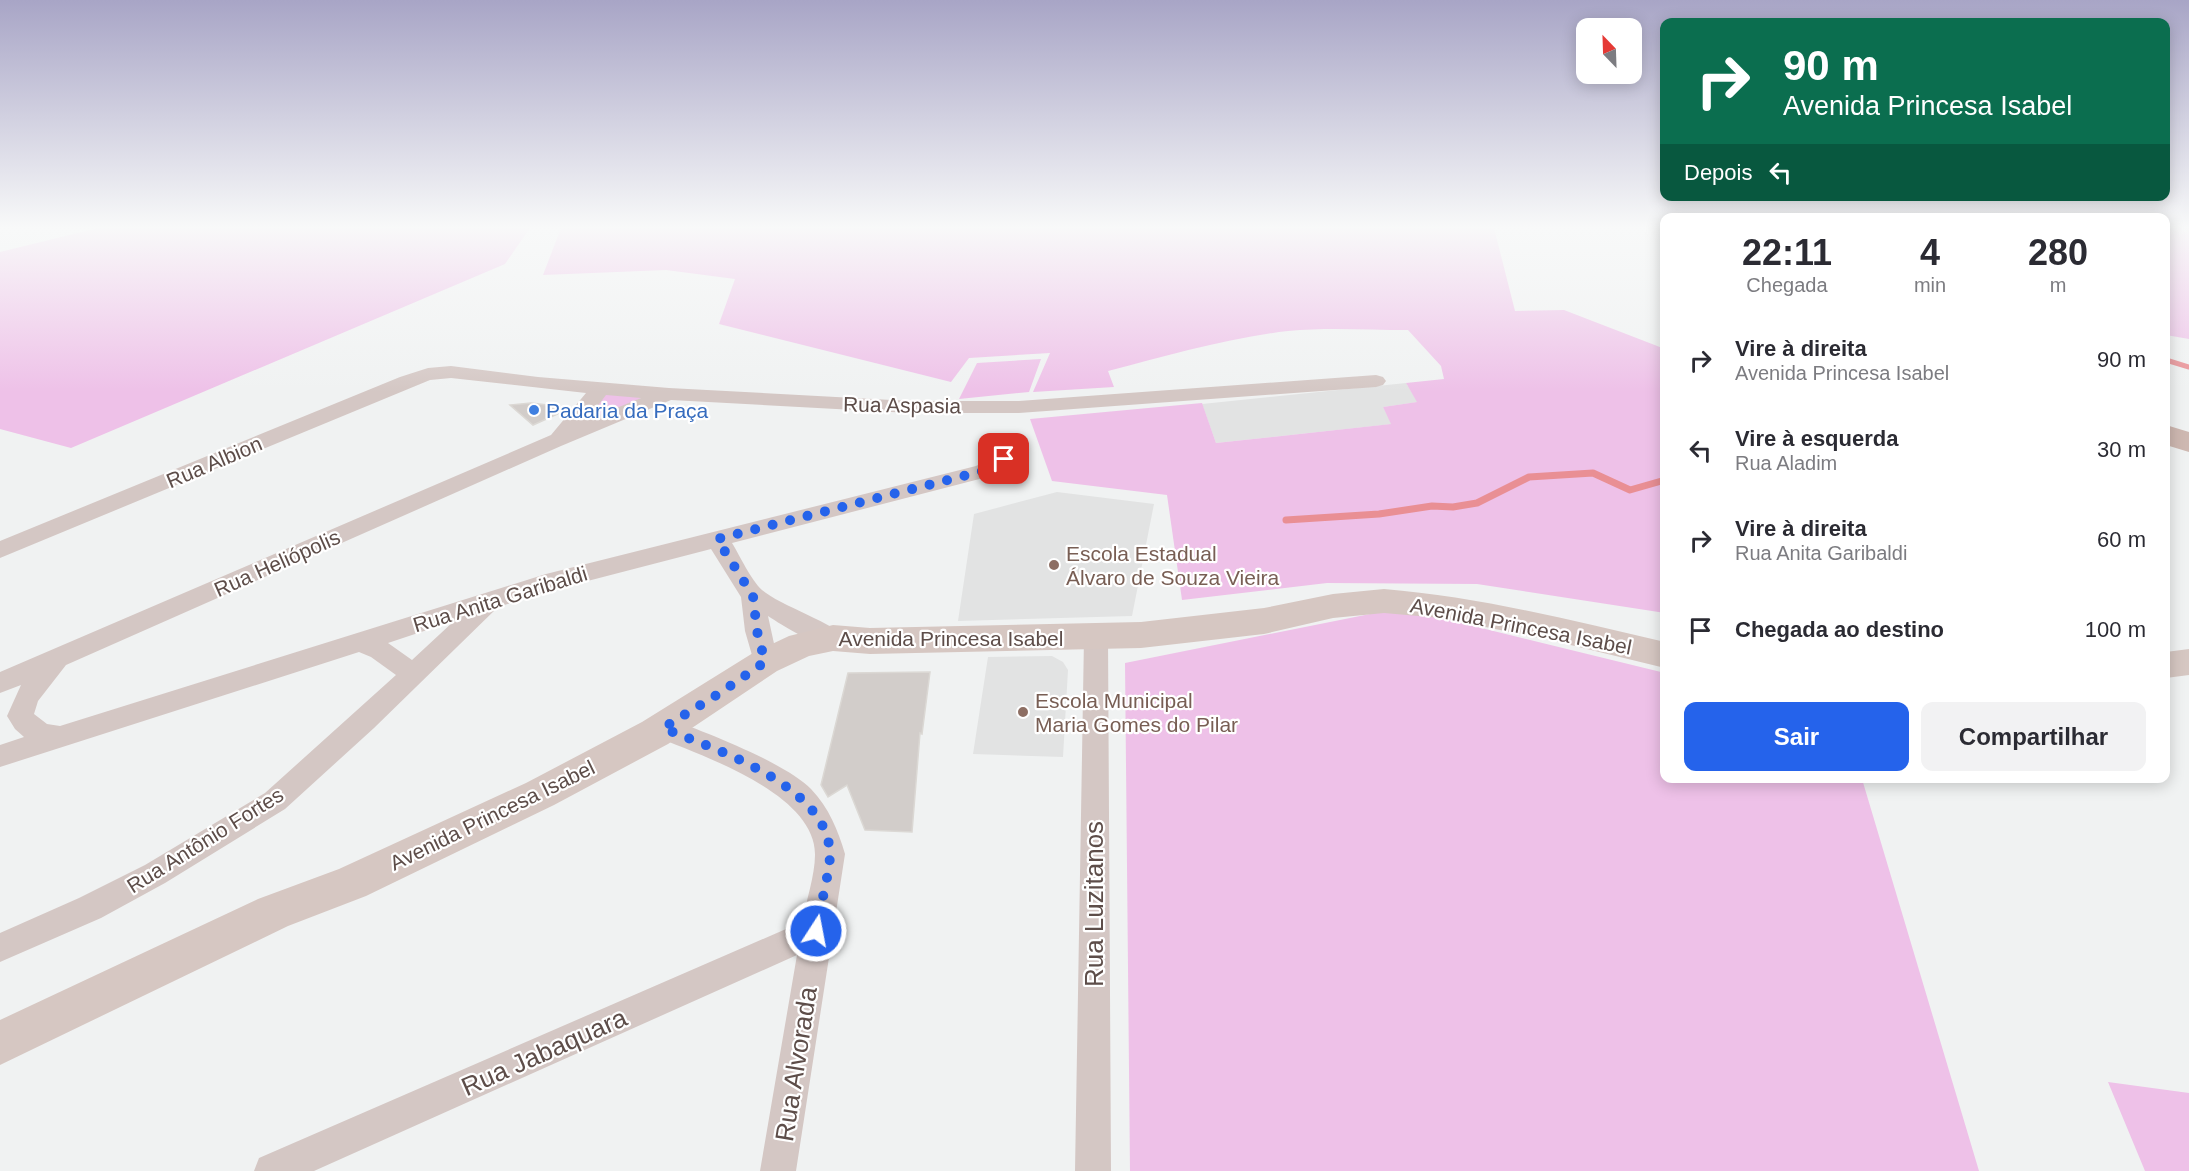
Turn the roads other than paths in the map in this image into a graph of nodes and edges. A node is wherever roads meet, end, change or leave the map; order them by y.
1 (428, 374) joint
2 (1376, 381) dead end
3 (600, 388) junction
4 (669, 394) junction
5 (2170, 436) edge
6 (554, 441) junction
7 (2189, 443) edge
8 (1004, 459) dead end
9 (717, 539) junction
10 (0, 550) edge
11 (753, 596) junction
12 (492, 600) junction
13 (1096, 637) junction
14 (833, 638) junction
15 (359, 642) junction
16 (1660, 654) edge
17 (60, 658) junction
18 (765, 662) junction
19 (2189, 662) edge
20 (2170, 664) edge
21 (412, 674) junction
22 (0, 683) edge
23 (663, 728) junction
24 (62, 737) junction
25 (0, 756) edge
26 (816, 931) junction
27 (0, 948) edge
28 (0, 1043) edge
29 (272, 1171) edge
30 (778, 1171) edge
31 (1093, 1171) edge

1 - 3 street, Rua Aspasia
1 - 10 street, Rua Albion
2 - 4 street, Rua Aspasia
3 - 4 street, Rua Aspasia
3 - 6 street, Rua Heliópolis
4 - 6 street, Rua Heliópolis
5 - 7 main road
6 - 17 street, Rua Heliópolis
8 - 9 street, Rua Anita Garibaldi
9 - 11 street
9 - 12 street, Rua Anita Garibaldi
11 - 14 street
11 - 18 street
12 - 15 street, Rua Anita Garibaldi
12 - 21 street, Rua Antônio Fortes
13 - 14 main road, Avenida Princesa Isabel
13 - 16 main road, Avenida Princesa Isabel
13 - 31 street, Rua Luzitanos
14 - 18 main road, Avenida Princesa Isabel
15 - 21 street
15 - 24 street, Rua Anita Garibaldi
17 - 22 street, Rua Heliópolis
17 - 24 street
18 - 23 main road, Avenida Princesa Isabel
19 - 20 main road
21 - 27 street, Rua Antônio Fortes
23 - 26 street, Rua Alvorada
23 - 28 main road, Avenida Princesa Isabel
24 - 25 street, Rua Anita Garibaldi
26 - 29 street, Rua Jabaquara
26 - 30 street, Rua Alvorada

